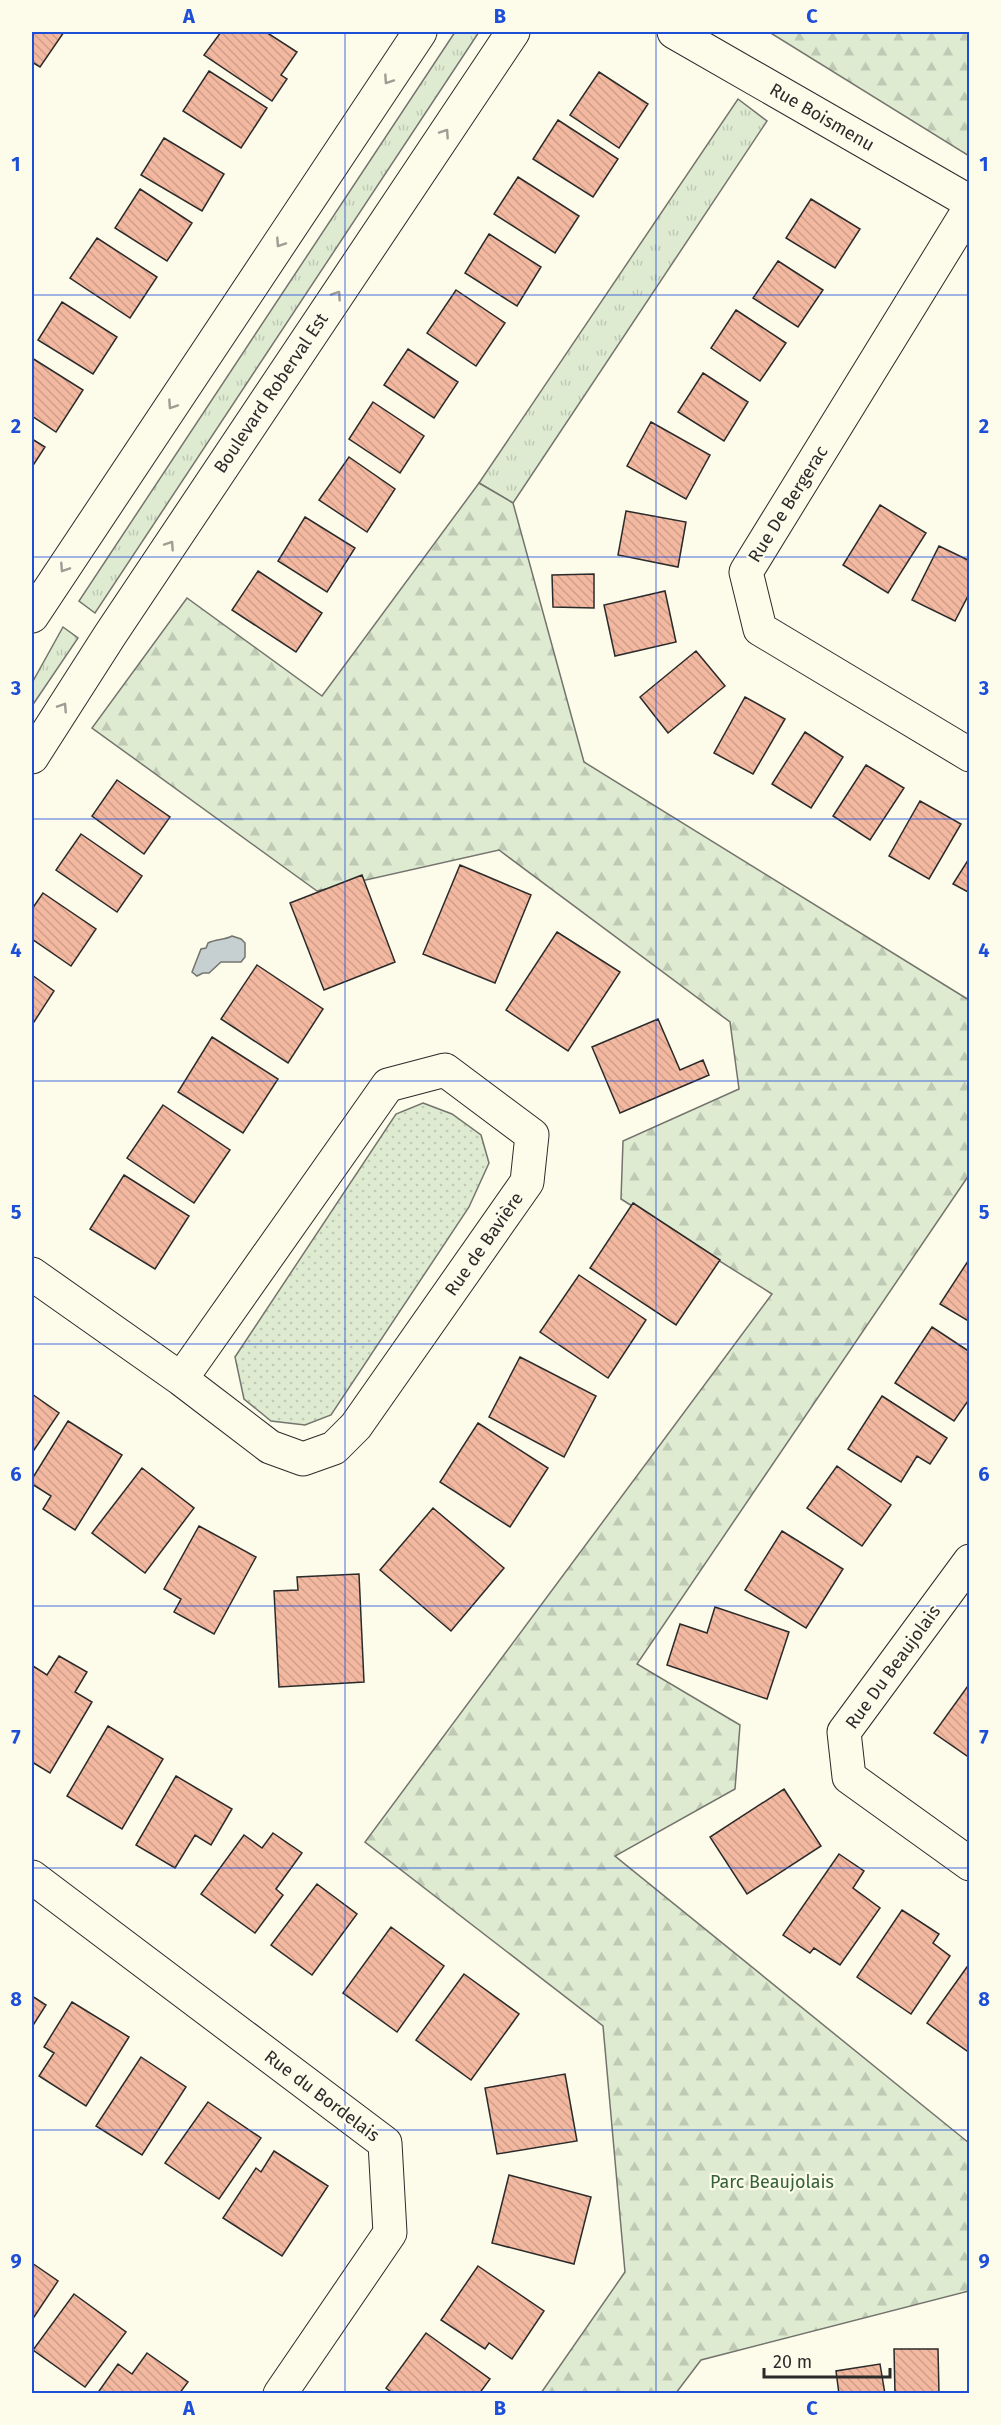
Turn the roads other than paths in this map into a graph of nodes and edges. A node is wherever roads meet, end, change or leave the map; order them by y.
1 (420, 32) edge
2 (513, 32) edge
3 (674, 32) edge
4 (969, 202) edge
5 (969, 208) edge
6 (32, 616) edge
7 (969, 755) edge
8 (32, 757) edge
9 (32, 1274) edge
10 (181, 1379) junction
11 (969, 1561) edge
12 (969, 1864) edge
13 (32, 1877) edge
14 (280, 2394) edge

1 -> 6 street
8 -> 2 street, Boulevard Roberval Est
3 - 4 street, Rue Boismenu
5 - 7 street, Rue De Bergerac
9 - 10 street, Rue de Bavière
10 - 10 street, Rue de Bavière
11 - 12 street, Rue Du Beaujolais
13 - 14 street, Rue du Bordelais

